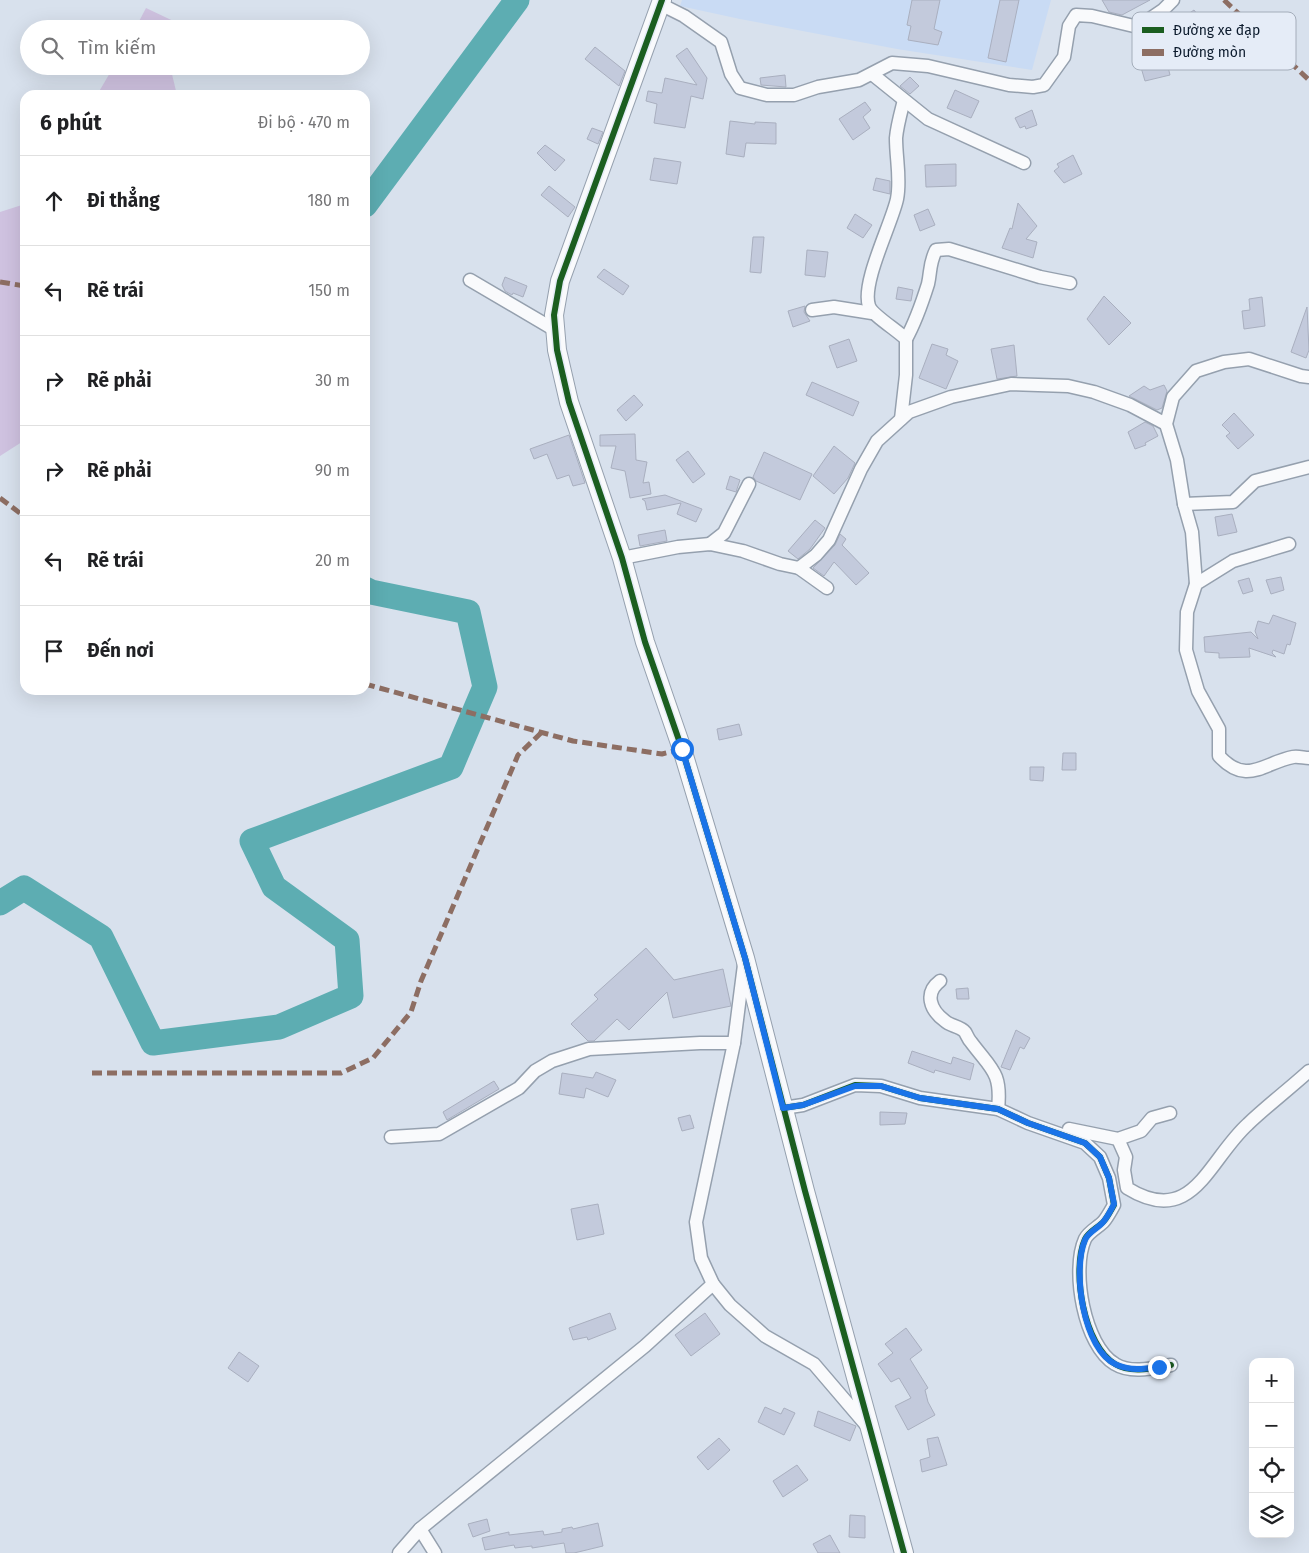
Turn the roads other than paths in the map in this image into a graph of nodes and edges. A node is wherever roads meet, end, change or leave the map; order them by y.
1 (1173, 0) edge
2 (661, 2) edge
3 (1160, 12) edge
4 (1132, 26) edge
5 (872, 74) junction
6 (904, 100) junction
7 (1024, 163) dead end
8 (470, 280) dead end
9 (1070, 283) dead end
10 (812, 310) dead end
11 (872, 312) junction
12 (555, 330) junction
13 (906, 339) junction
14 (1309, 376) edge
15 (901, 419) junction
16 (1166, 424) junction
17 (1309, 467) edge
18 (749, 484) dead end
19 (1184, 504) junction
20 (710, 544) junction
21 (1289, 544) dead end
22 (622, 558) junction
23 (799, 568) junction
24 (1196, 584) junction
25 (828, 588) dead end
26 (1309, 758) edge
27 (745, 958) junction
28 (940, 981) dead end
29 (734, 1043) junction
30 (1309, 1071) edge
31 (783, 1108) junction
32 (998, 1109) junction
33 (1170, 1113) dead end
34 (1028, 1123) junction
35 (391, 1137) dead end
36 (1118, 1139) junction
37 (713, 1284) junction
38 (1171, 1365) dead end
39 (870, 1430) junction
40 (420, 1529) junction
41 (398, 1553) edge
42 (435, 1553) edge
43 (904, 1553) edge

1 - 3 street
2 - 5 street
2 - 12 street
4 - 5 street
5 - 6 street
6 - 7 street
6 - 11 street
8 - 12 street
9 - 13 street
10 - 11 street
11 - 13 street
12 - 22 street
13 - 15 street
14 - 16 street
15 - 16 street
15 - 23 street
16 - 19 street
17 - 19 street
18 - 20 street
19 - 24 street
20 - 22 street
20 - 23 street
21 - 24 street
22 - 27 street
23 - 25 street
24 - 26 street
27 - 29 street
27 - 31 street
28 - 32 street
29 - 35 street
29 - 37 street
30 - 36 street
31 - 32 street
31 - 39 street
32 - 34 street
33 - 36 street
34 - 36 street
34 - 38 street
37 - 39 street
37 - 40 street
39 - 43 street
40 - 41 street
40 - 42 street

